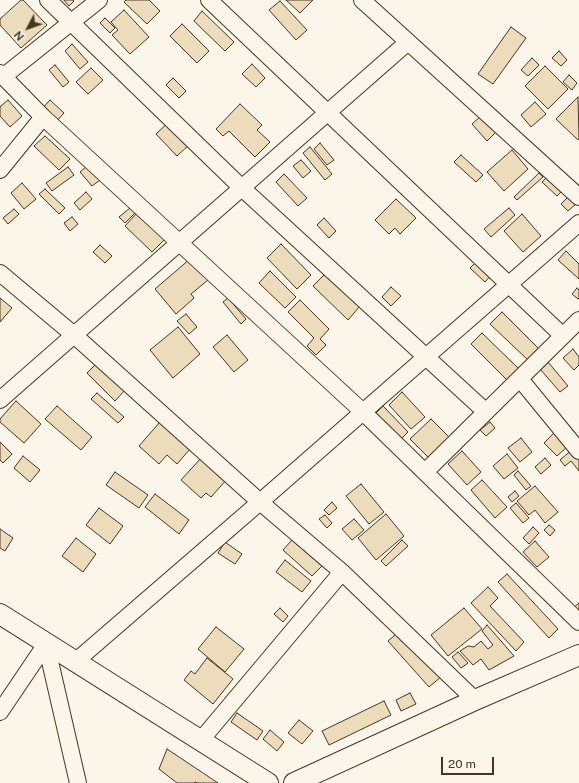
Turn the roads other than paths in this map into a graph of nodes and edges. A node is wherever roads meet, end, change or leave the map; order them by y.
1 (48, 0) edge
2 (99, 0) edge
3 (209, 0) edge
4 (362, 0) edge
5 (71, 22) junction
6 (408, 42) junction
7 (2, 75) edge
8 (327, 112) junction
9 (43, 118) junction
10 (0, 170) edge
11 (242, 188) junction
12 (579, 197) edge
13 (579, 222) edge
14 (180, 242) junction
15 (0, 273) edge
16 (509, 284) junction
17 (579, 320) edge
18 (74, 336) junction
19 (563, 336) junction
20 (426, 357) junction
21 (520, 379) junction
22 (0, 400) edge
23 (363, 412) junction
24 (486, 412) junction
25 (579, 451) edge
26 (425, 472) junction
27 (260, 502) junction
28 (342, 572) junction
29 (0, 614) edge
30 (579, 622) edge
31 (46, 644) junction
32 (579, 656) edge
33 (76, 661) junction
34 (475, 700) junction
35 (0, 712) edge
36 (201, 740) junction
37 (78, 783) edge
38 (268, 783) edge
39 (294, 783) edge

1 - 5 street
2 - 5 street
3 - 8 street
4 - 6 street
5 - 7 street
5 - 11 street
6 - 8 street
6 - 12 street
7 - 9 street
8 - 11 street
8 - 16 street
9 - 10 street
9 - 14 street
11 - 14 street
11 - 20 street
13 - 16 street
14 - 18 street
14 - 23 street
15 - 18 street
16 - 19 street
16 - 20 street
17 - 19 street
18 - 22 street
18 - 27 street
19 - 21 street
20 - 23 street
20 - 24 street
21 - 24 street
21 - 25 street
23 - 26 street
23 - 27 street
24 - 26 street
26 - 30 street
27 - 28 street
27 - 33 street
28 - 34 street
28 - 36 street
29 - 31 street
31 - 33 street
31 - 35 street
31 - 37 street
32 - 34 street
33 - 36 street
34 - 39 street
36 - 38 street

